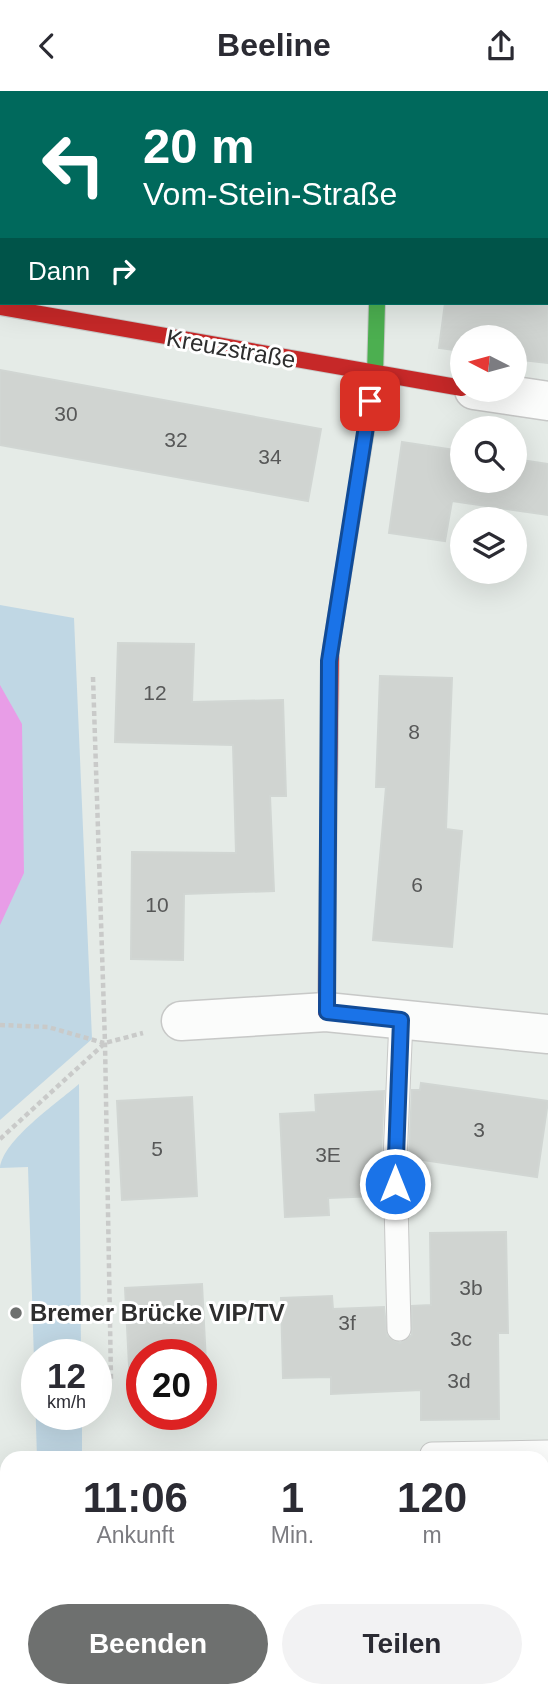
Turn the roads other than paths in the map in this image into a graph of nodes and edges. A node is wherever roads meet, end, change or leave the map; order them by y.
1 (377, 305) edge
2 (0, 307) edge
3 (375, 375) junction
4 (450, 387) edge
5 (527, 398) edge
6 (548, 401) edge
7 (327, 1012) junction
8 (401, 1020) junction
9 (181, 1021) dead end
10 (548, 1034) edge
11 (399, 1329) dead end

1 - 3 street
2 - 3 street, Kreuzstraße
3 - 4 street, Kreuzstraße
3 - 7 street
5 - 6 street
7 - 8 street
7 - 9 street
8 - 10 street
8 - 11 lane

